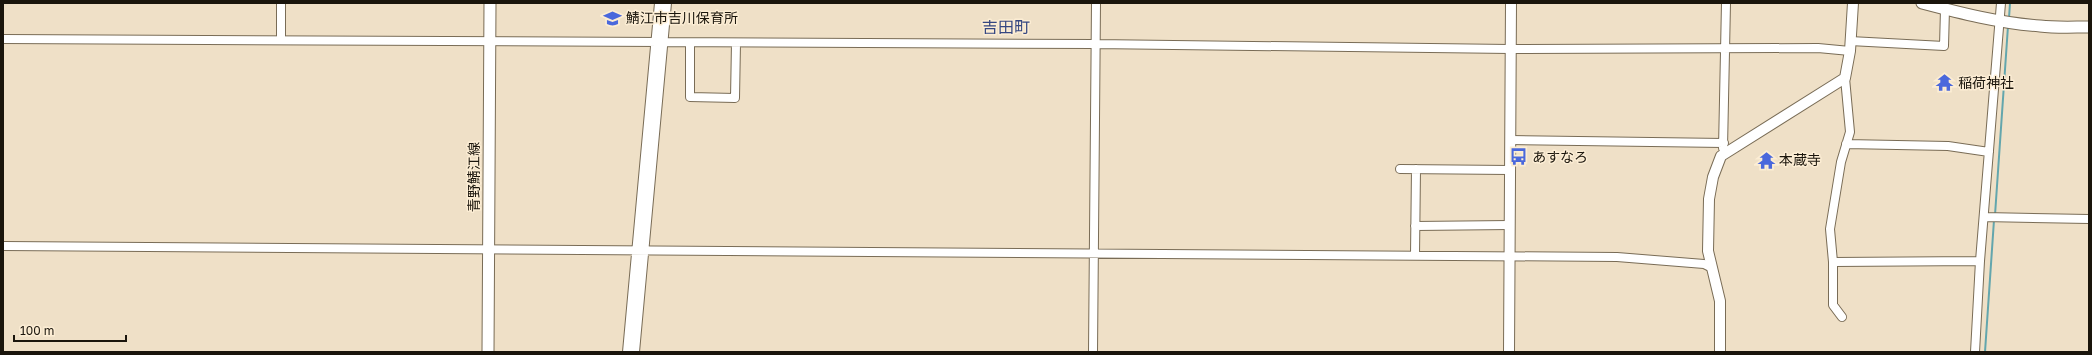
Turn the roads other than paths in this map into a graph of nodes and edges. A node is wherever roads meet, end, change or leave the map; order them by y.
1 (281, 3) edge
2 (490, 3) edge
3 (659, 3) edge
4 (667, 3) edge
5 (1096, 3) edge
6 (1511, 3) edge
7 (1726, 3) edge
8 (1853, 3) edge
9 (1922, 3) edge
10 (2001, 3) edge
11 (1945, 9) junction
12 (2001, 21) junction
13 (2089, 27) edge
14 (3, 39) edge
15 (281, 40) junction
16 (490, 41) junction
17 (659, 42) junction
18 (690, 43) junction
19 (736, 43) junction
20 (1095, 44) junction
21 (1850, 46) junction
22 (1726, 48) junction
23 (1510, 49) junction
24 (1845, 78) junction
25 (1510, 140) junction
26 (1724, 143) junction
27 (1846, 144) junction
28 (1989, 152) junction
29 (1721, 156) junction
30 (1400, 169) dead end
31 (1416, 169) junction
32 (1510, 170) junction
33 (1987, 217) junction
34 (2089, 219) edge
35 (1510, 225) junction
36 (1416, 226) junction
37 (3, 246) edge
38 (488, 249) junction
39 (641, 250) junction
40 (1094, 253) junction
41 (1415, 255) junction
42 (1510, 256) junction
43 (1980, 261) junction
44 (1833, 262) junction
45 (1712, 268) junction
46 (1842, 317) dead end
47 (488, 352) edge
48 (628, 352) edge
49 (635, 352) edge
50 (1093, 352) edge
51 (1510, 352) edge
52 (1720, 352) edge
53 (1975, 352) edge

1 - 15 street
2 - 16 main road, 青野鯖江線
3 - 17 street
4 - 17 street
5 - 20 street
6 - 23 street
7 - 22 street
8 - 21 street
9 - 11 main road
10 - 12 street
11 - 12 main road
11 - 21 street
12 - 13 main road
12 - 28 street
14 - 15 street
15 - 16 street
16 - 17 street
16 - 38 main road, 青野鯖江線
17 - 18 street
17 - 39 street
18 - 19 street
18 - 19 street
19 - 20 street
20 - 23 street
20 - 40 street
21 - 22 street
21 - 24 street
22 - 23 street
22 - 26 street
23 - 25 street
24 - 27 street
24 - 29 street
25 - 26 street
25 - 32 street
26 - 29 street
27 - 28 street
27 - 44 street
28 - 33 street
29 - 45 street
30 - 31 street
31 - 32 street
31 - 36 street
32 - 35 street
33 - 34 street
33 - 43 street
35 - 36 street
35 - 42 street
36 - 41 street
37 - 38 street
38 - 39 street
38 - 47 main road, 青野鯖江線
39 - 40 street
39 - 48 street
39 - 49 street
40 - 41 street
40 - 50 street
41 - 42 street
42 - 45 street
42 - 51 street
43 - 44 street
43 - 53 street
44 - 46 street
45 - 52 street

